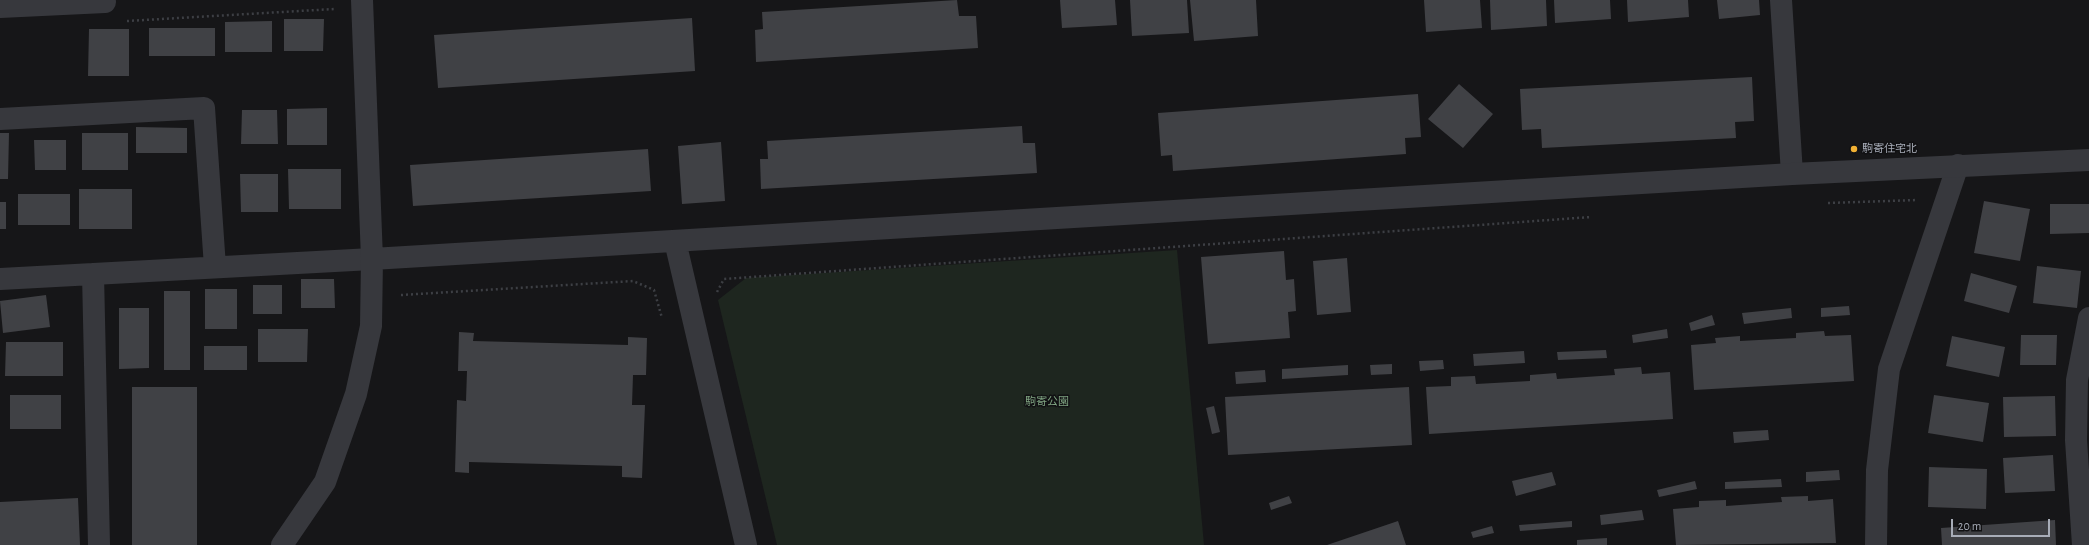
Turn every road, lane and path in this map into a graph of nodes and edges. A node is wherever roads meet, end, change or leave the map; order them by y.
1 (104, 0) edge
2 (1781, 0) edge
3 (362, 4) edge
4 (0, 7) edge
5 (126, 21) dead end
6 (0, 119) edge
7 (2089, 160) edge
8 (1958, 165) junction
9 (1792, 174) junction
10 (1920, 200) dead end
11 (1820, 203) dead end
12 (1594, 217) dead end
13 (675, 241) junction
14 (372, 259) junction
15 (215, 267) junction
16 (93, 274) junction
17 (0, 279) edge
18 (715, 297) dead end
19 (399, 298) dead end
20 (2089, 318) edge
21 (662, 320) dead end
22 (99, 545) edge
23 (282, 545) edge
24 (746, 545) edge
25 (1876, 545) edge
26 (2082, 545) edge

1 - 4 street
2 - 9 street
3 - 5 path
3 - 14 street
6 - 15 street
7 - 8 street
8 - 9 street
8 - 25 street
9 - 13 street
10 - 11 path
12 - 18 path
13 - 14 street
13 - 24 street
14 - 15 street
14 - 23 street
15 - 16 street
16 - 17 street
16 - 22 street
19 - 21 path
20 - 26 street

